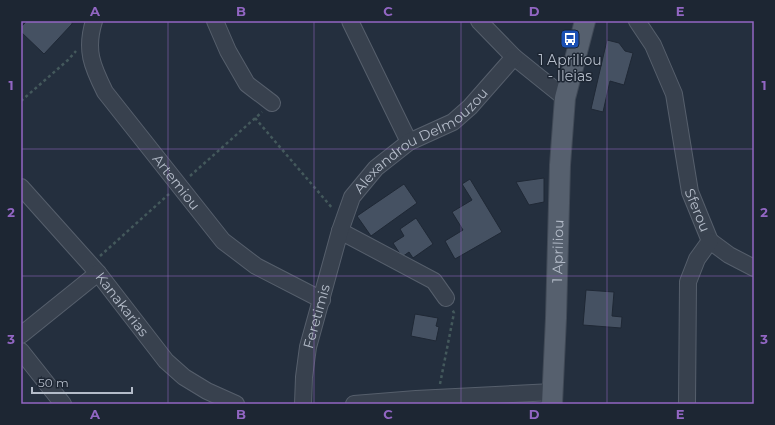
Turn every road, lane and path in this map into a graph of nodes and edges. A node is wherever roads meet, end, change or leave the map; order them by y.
1 (215, 21) edge
2 (350, 21) edge
3 (479, 21) edge
4 (585, 21) edge
5 (637, 21) edge
6 (92, 28) edge
7 (514, 57) junction
8 (565, 98) junction
9 (21, 101) edge
10 (272, 103) dead end
11 (255, 118) dead end
12 (409, 142) junction
13 (21, 187) edge
14 (342, 226) junction
15 (710, 241) junction
16 (754, 268) edge
17 (98, 273) junction
18 (446, 298) joint
19 (322, 300) junction
20 (21, 335) edge
21 (21, 351) edge
22 (437, 398) junction
23 (552, 398) edge
24 (500, 399) edge
25 (63, 404) edge
26 (236, 404) edge
27 (303, 404) edge
28 (354, 404) edge
29 (687, 404) edge

1 - 10 street
2 - 12 street
3 - 7 street
4 - 8 main road, 1 Apriliou
5 - 15 street, Sferou
6 - 9 path
6 - 19 street, Artemiou
7 - 8 street
7 - 12 street, Alexandrou Delmouzou
8 - 23 main road, 1 Apriliou
11 - 14 path
12 - 14 street, Alexandrou Delmouzou
13 - 17 street, Kanakarias
14 - 18 street
14 - 19 street, Feretimis
15 - 16 street
15 - 29 street, Sferou
17 - 20 street
17 - 26 street, Kanakarias
18 - 22 path
19 - 27 street, Feretimis
21 - 25 street
22 - 24 street
22 - 28 street
23 - 24 street

